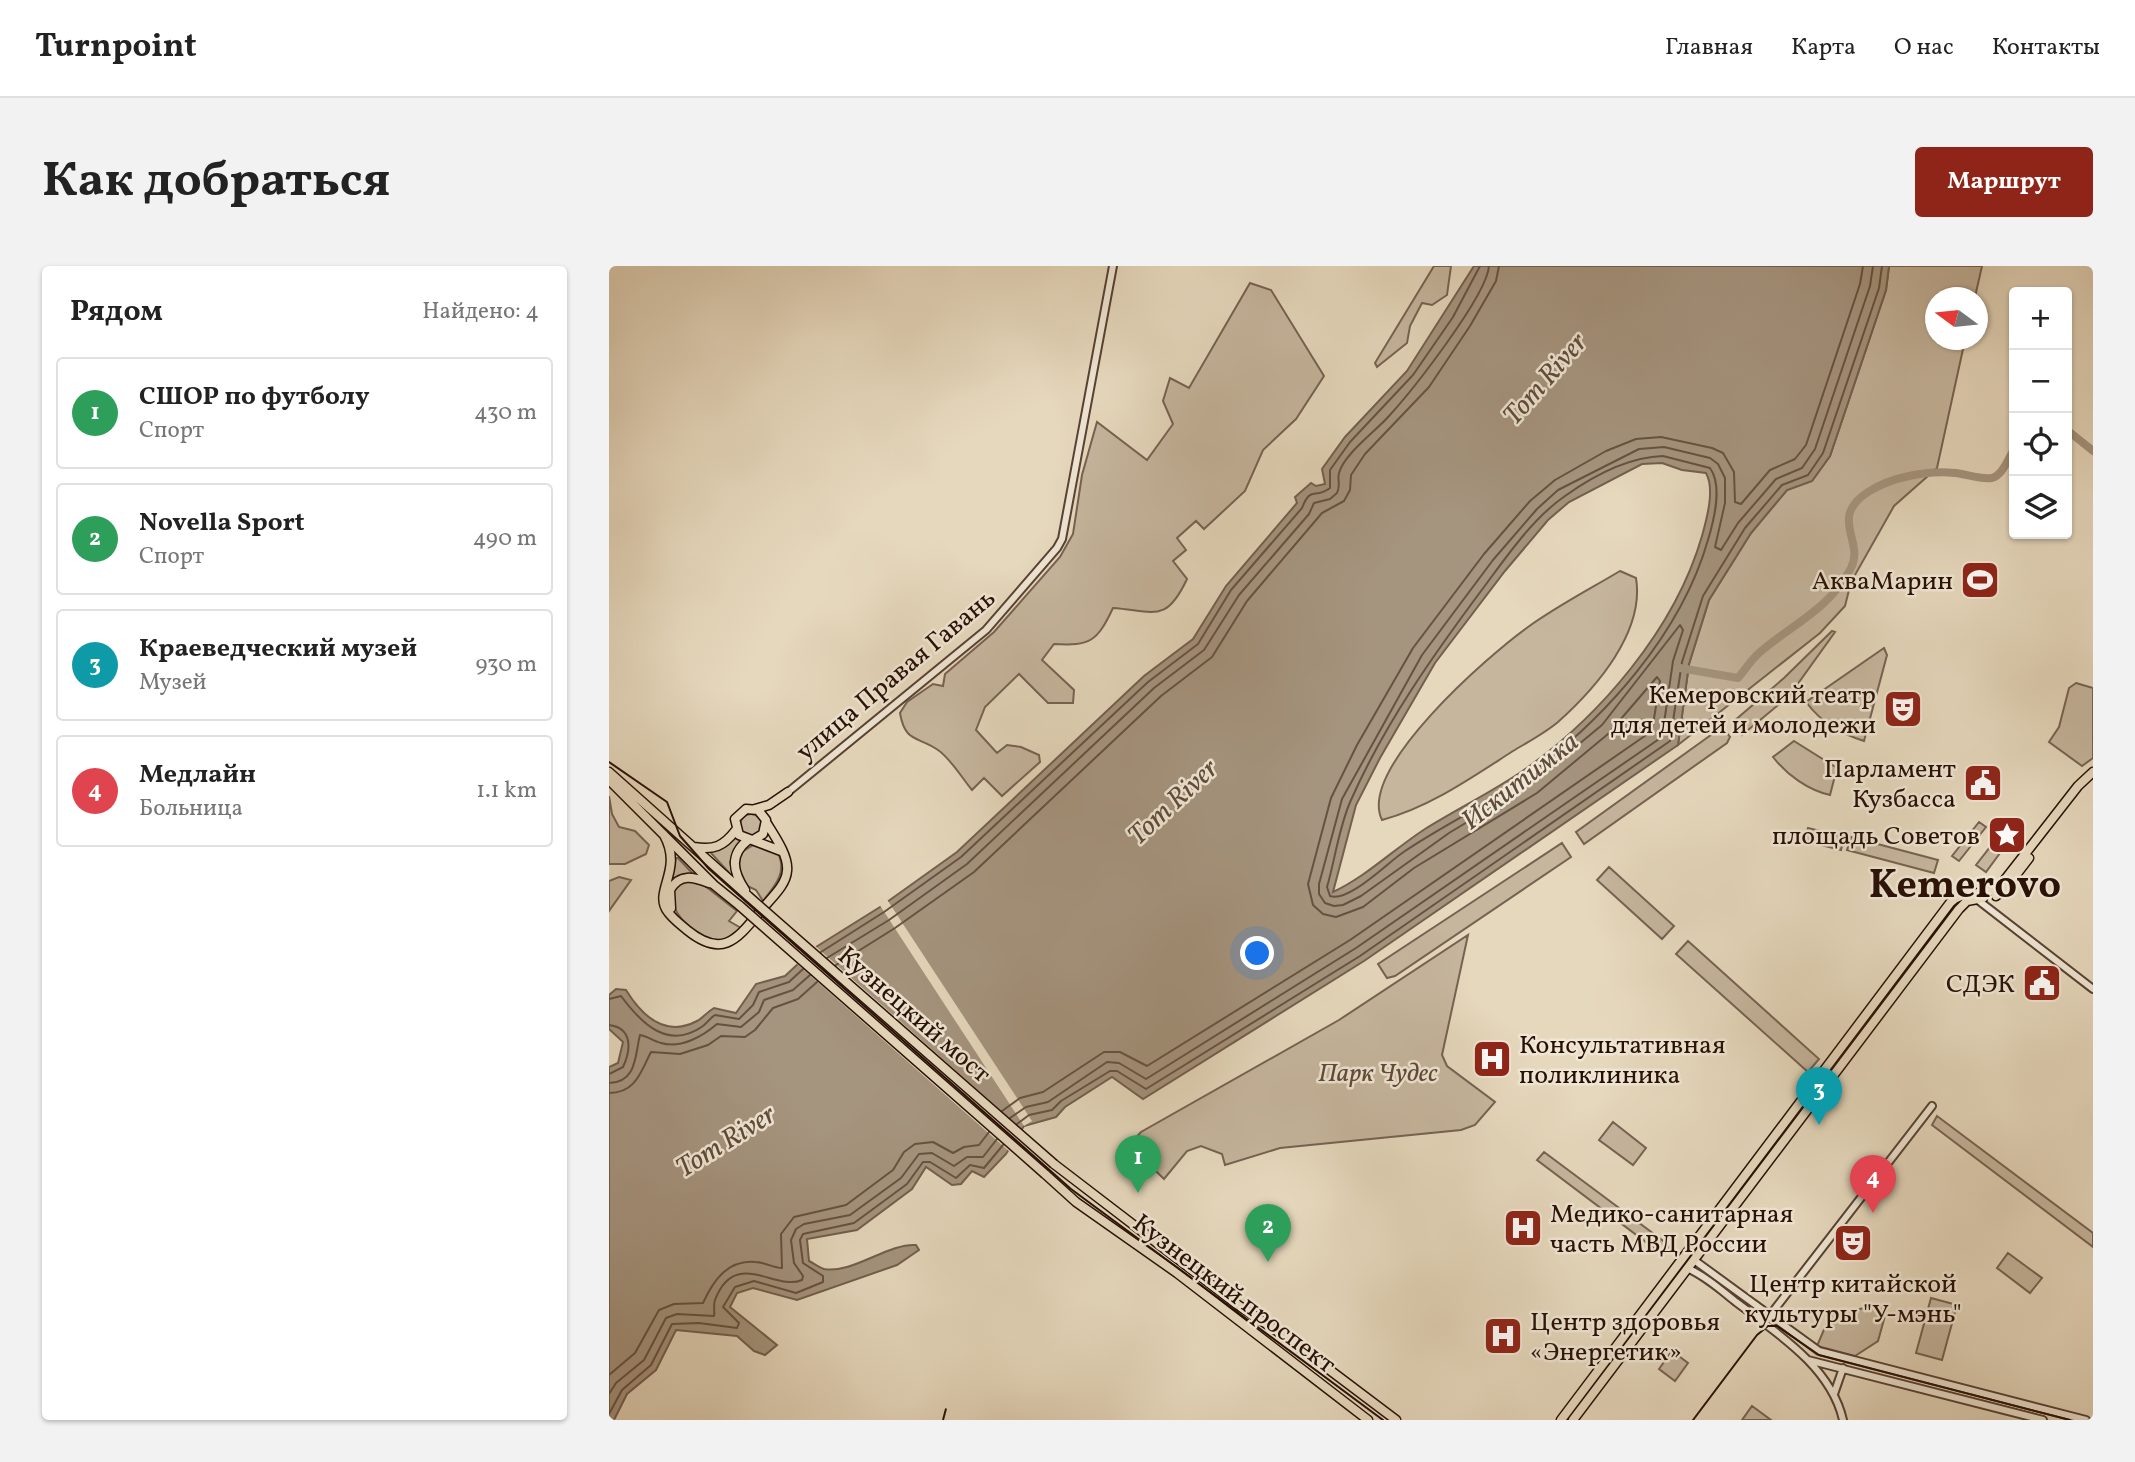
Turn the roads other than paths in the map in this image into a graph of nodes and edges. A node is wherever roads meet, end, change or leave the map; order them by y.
1 (1113, 266) edge
2 (609, 772) edge
3 (2093, 772) edge
4 (2093, 778) edge
5 (609, 780) edge
6 (788, 792) junction
7 (755, 809) junction
8 (766, 821) junction
9 (736, 830) junction
10 (664, 835) junction
11 (751, 840) junction
12 (693, 846) junction
13 (782, 851) junction
14 (714, 885) junction
15 (748, 896) junction
16 (1973, 896) junction
17 (687, 930) junction
18 (1913, 953) junction
19 (1922, 959) junction
20 (1900, 971) junction
21 (1908, 978) junction
22 (2093, 989) edge
23 (1932, 1106) dead end
24 (1054, 1164) joint
25 (1045, 1174) joint
26 (1721, 1207) junction
27 (1729, 1213) junction
28 (1690, 1257) junction
29 (1683, 1266) junction
30 (1771, 1316) junction
31 (1764, 1323) junction
32 (1808, 1360) junction
33 (1843, 1368) junction
34 (1834, 1394) junction
35 (1369, 1420) edge
36 (1396, 1420) edge
37 (1561, 1420) edge
38 (1573, 1420) edge
39 (1843, 1420) edge
40 (2043, 1420) edge
41 (2086, 1420) edge

1 - 6 street, улица Правая Гавань
2 - 12 main road, Кузнецкий мост
3 - 16 main road
4 - 16 main road
5 - 10 main road, Кузнецкий мост
6 - 7 main road, улица Правая Гавань
6 - 8 main road, улица Правая Гавань
7 - 8 main road
7 - 9 main road
8 - 11 main road
8 - 13 main road
9 - 11 main road
9 - 12 main road
10 - 14 main road, Кузнецкий мост
10 - 17 main road
11 - 13 main road
11 - 15 main road
12 - 15 main road, Кузнецкий мост
13 - 17 main road
14 - 17 main road
14 - 25 main road, Кузнецкий мост, bridge
15 - 24 main road, Кузнецкий мост, bridge
16 - 18 main road
16 - 19 main road
16 - 22 street
18 - 19 main road
18 - 20 main road
19 - 21 main road
20 - 21 main road
20 - 26 main road
21 - 27 main road
23 - 30 street
24 - 36 main road, Кузнецкий проспект
25 - 35 main road, Кузнецкий проспект
26 - 27 main road
26 - 28 main road
27 - 28 main road
28 - 29 main road
28 - 30 street
29 - 31 street
29 - 37 main road
29 - 38 main road
30 - 31 street
30 - 41 street
31 - 32 street
32 - 33 street
32 - 34 street
33 - 34 street
33 - 40 street
34 - 39 street

